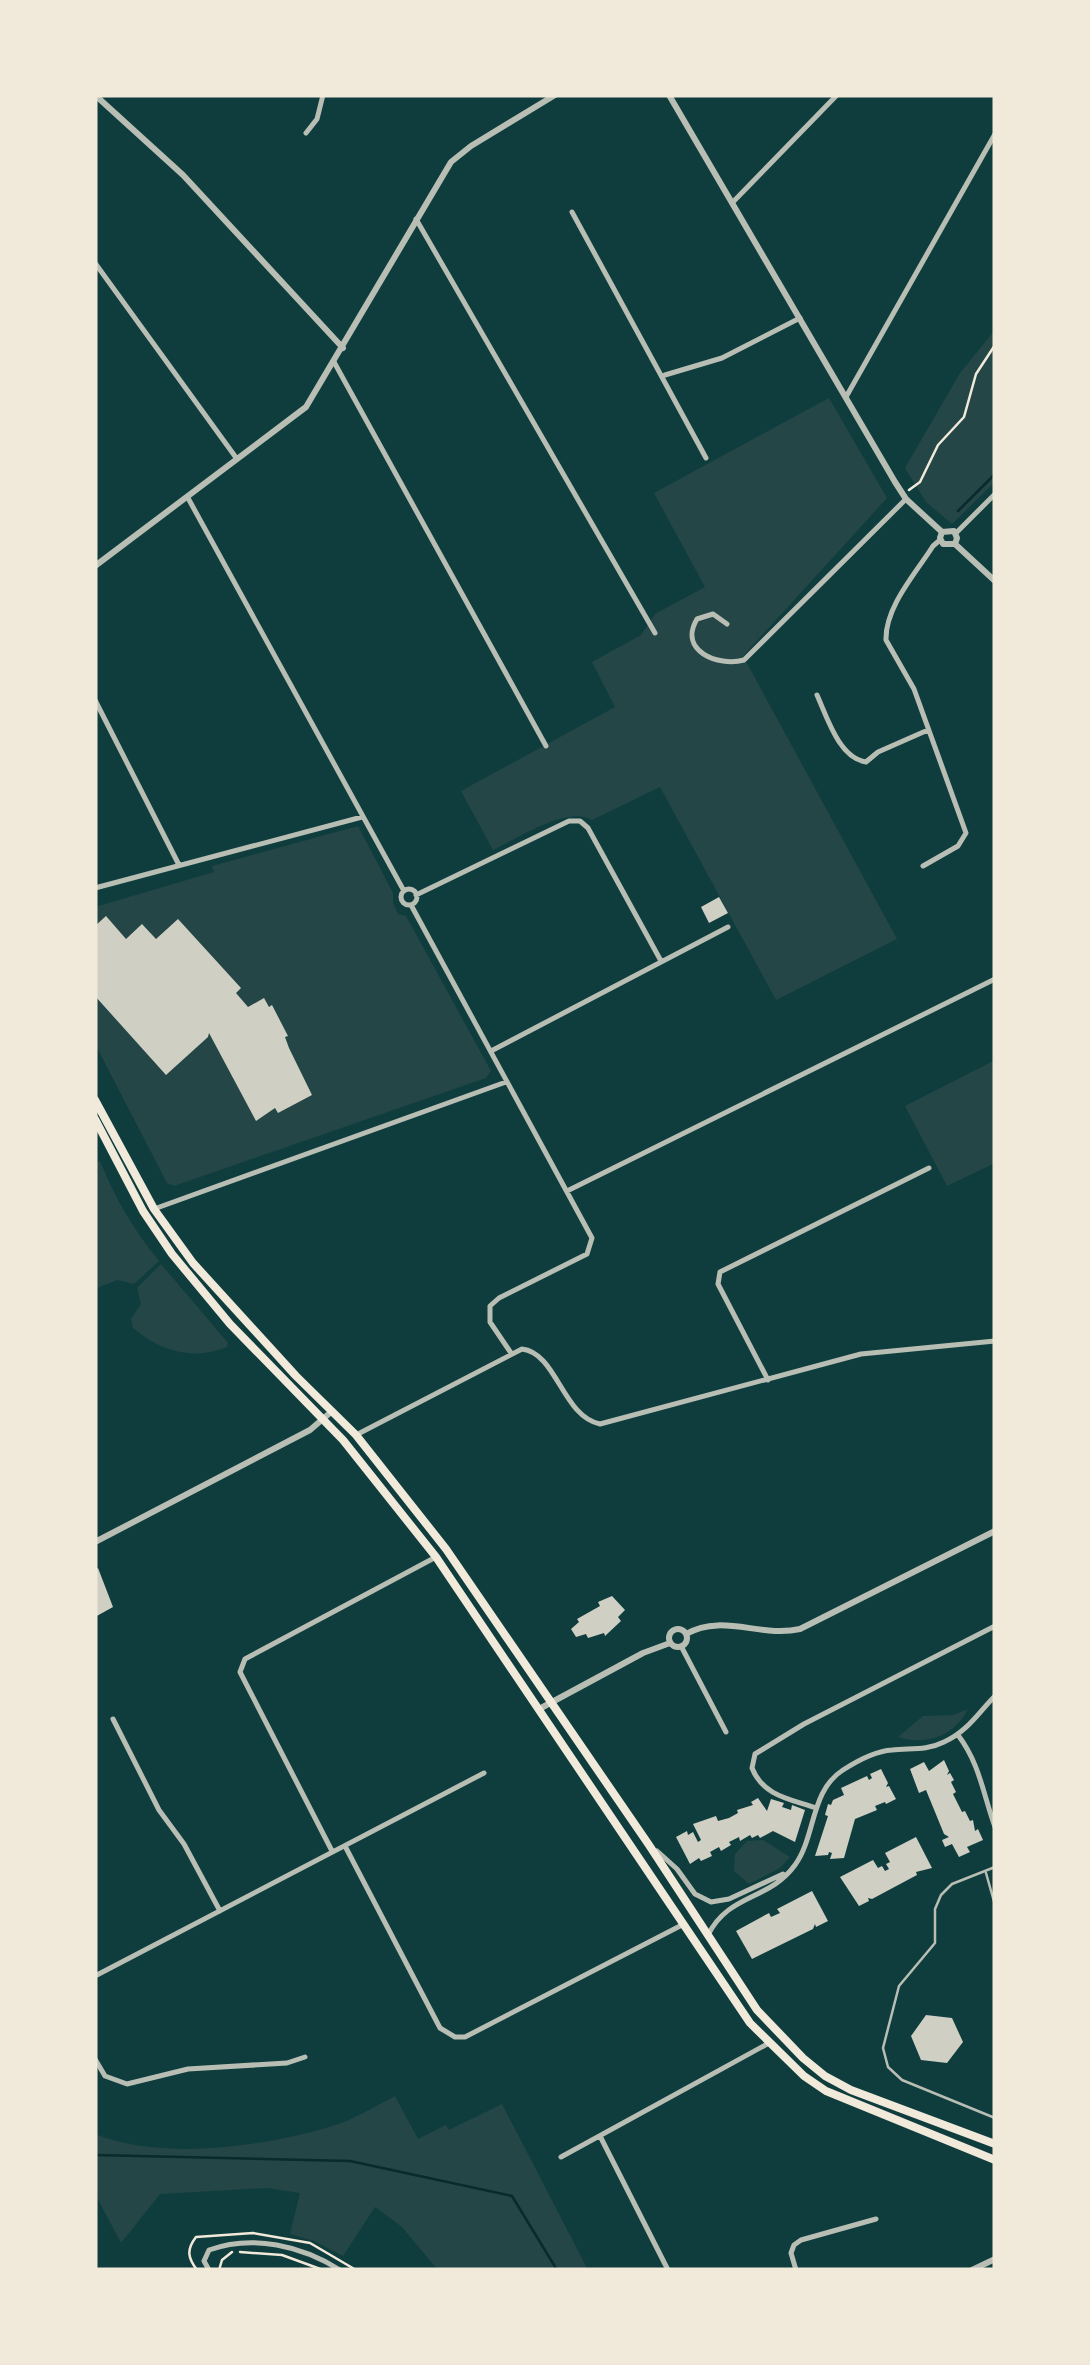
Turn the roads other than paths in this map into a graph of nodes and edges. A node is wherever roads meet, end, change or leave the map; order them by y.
1 (95, 95) edge
2 (323, 95) edge
3 (555, 95) edge
4 (669, 95) edge
5 (837, 95) edge
6 (306, 133) dead end
7 (995, 134) edge
8 (732, 202) junction
9 (572, 212) dead end
10 (416, 219) junction
11 (95, 263) edge
12 (800, 318) junction
13 (343, 348) junction
14 (334, 362) junction
15 (664, 376) junction
16 (846, 397) junction
17 (706, 458) dead end
18 (237, 459) junction
19 (995, 494) edge
20 (188, 498) junction
21 (906, 499) junction
22 (956, 533) junction
23 (941, 536) junction
24 (955, 544) junction
25 (95, 566) edge
26 (995, 581) edge
27 (728, 624) dead end
28 (655, 633) dead end
29 (816, 695) dead end
30 (95, 700) edge
31 (928, 730) junction
32 (546, 746) dead end
33 (362, 817) junction
34 (180, 865) junction
35 (923, 866) dead end
36 (95, 888) edge
37 (404, 891) junction
38 (416, 895) junction
39 (410, 905) junction
40 (728, 927) dead end
41 (661, 960) junction
42 (995, 979) edge
43 (490, 1052) junction
44 (506, 1082) junction
45 (95, 1100) edge
46 (95, 1119) edge
47 (929, 1168) dead end
48 (566, 1191) junction
49 (154, 1209) junction
50 (995, 1341) edge
51 (510, 1354) junction
52 (768, 1380) junction
53 (331, 1412) junction
54 (322, 1421) junction
55 (356, 1434) junction
56 (995, 1531) edge
57 (95, 1542) edge
58 (436, 1557) junction
59 (995, 1626) edge
60 (686, 1634) junction
61 (670, 1642) junction
62 (682, 1646) junction
63 (995, 1696) edge
64 (552, 1701) junction
65 (540, 1708) junction
66 (114, 1719) dead end
67 (726, 1732) dead end
68 (958, 1735) junction
69 (484, 1774) dead end
70 (817, 1808) junction
71 (995, 1827) edge
72 (650, 1845) junction
73 (345, 1846) junction
74 (332, 1852) junction
75 (995, 1868) edge
76 (791, 1870) junction
77 (985, 1872) junction
78 (995, 1905) edge
79 (220, 1911) junction
80 (685, 1924) junction
81 (708, 1935) junction
82 (95, 1975) edge
83 (769, 2043) junction
84 (305, 2057) dead end
85 (95, 2059) edge
86 (995, 2118) edge
87 (600, 2136) junction
88 (995, 2144) edge
89 (561, 2157) dead end
90 (995, 2160) edge
91 (876, 2219) dead end
92 (995, 2259) edge
93 (208, 2270) edge
94 (340, 2270) edge
95 (668, 2270) edge
96 (796, 2270) edge
97 (972, 2270) edge

1 - 13 street
2 - 6 street
3 - 10 street
4 - 8 street
5 - 8 street
7 - 16 street
8 - 12 street
9 - 15 street
10 - 13 street
10 - 28 street
11 - 18 street
12 - 15 street
12 - 16 street
13 - 14 street
14 - 18 street
14 - 32 street
15 - 17 street
16 - 21 street
18 - 20 street
19 - 22 street
20 - 25 street
20 - 33 street
21 - 23 street
21 - 27 street
22 - 23 street
22 - 24 street
23 - 24 street
23 - 31 street
24 - 26 street
29 - 31 street
30 - 34 street
31 - 35 street
33 - 34 street
33 - 37 street
34 - 36 street
37 - 38 street
37 - 39 street
38 - 39 street
38 - 41 street
39 - 43 street
40 - 41 street
41 - 43 street
42 - 48 street
43 - 44 street
44 - 48 street
44 - 49 street
45 - 49 highway
46 - 54 highway
47 - 52 street
48 - 51 street
49 - 53 highway
50 - 52 street
51 - 52 street
51 - 55 street
53 - 54 street
53 - 55 highway
54 - 57 street
54 - 58 highway
55 - 64 highway
56 - 60 street
58 - 65 highway
58 - 74 street
59 - 70 street
60 - 61 street
60 - 62 street
61 - 62 street
61 - 64 street
62 - 67 street
63 - 68 street
64 - 65 street
64 - 72 highway
65 - 80 highway
66 - 79 street
68 - 70 street
68 - 71 street
69 - 73 street
70 - 76 street
72 - 76 street
72 - 81 highway
73 - 74 street
73 - 80 street
74 - 79 street
75 - 77 lane
76 - 81 street
77 - 78 lane
77 - 86 lane
79 - 82 street
80 - 83 highway
81 - 88 highway
83 - 87 street
83 - 90 highway
84 - 85 street
87 - 89 street
87 - 95 street
91 - 96 street
92 - 97 street
93 - 94 street

